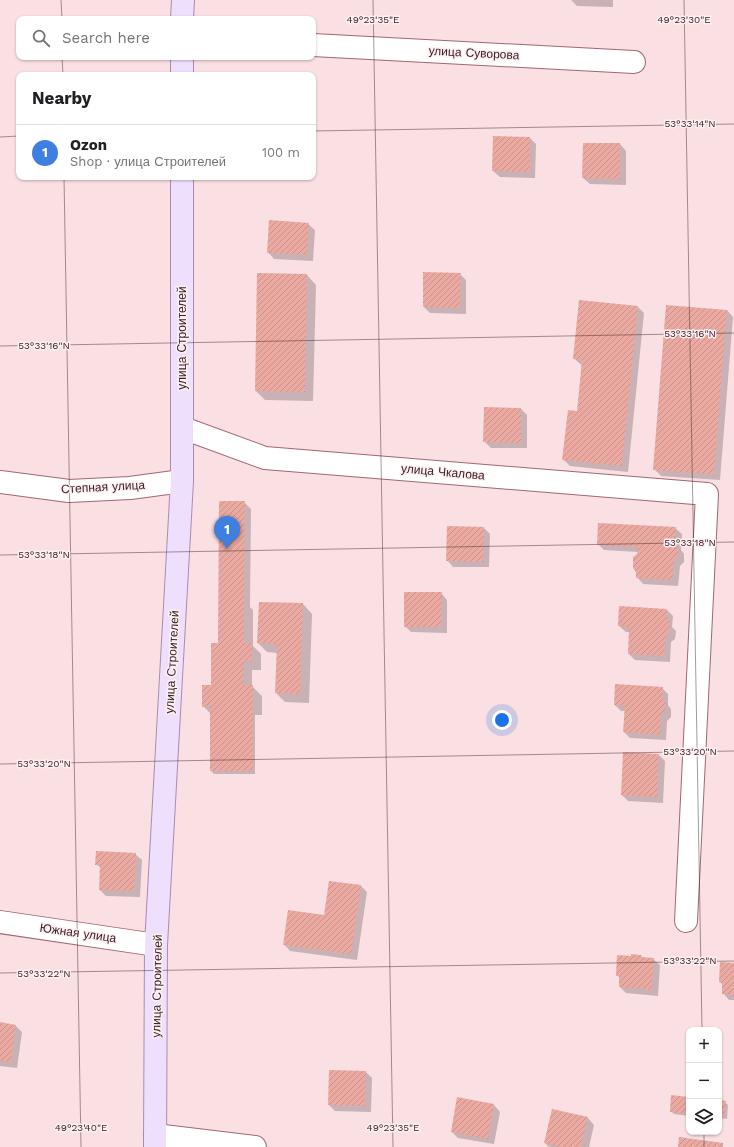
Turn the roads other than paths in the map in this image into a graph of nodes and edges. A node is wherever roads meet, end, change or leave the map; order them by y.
1 (183, 0) edge
2 (182, 16) edge
3 (316, 45) edge
4 (182, 60) edge
5 (634, 62) dead end
6 (182, 72) edge
7 (182, 180) edge
8 (183, 428) junction
9 (182, 481) junction
10 (0, 482) edge
11 (686, 921) dead end
12 (0, 922) edge
13 (156, 945) junction
14 (155, 1141) edge
15 (255, 1147) edge

1 - 2 main road
3 - 5 street, улица Суворова
4 - 6 main road
7 - 8 main road, улица Строителей
8 - 9 main road, улица Строителей
8 - 11 street, улица Чкалова
9 - 10 street, Степная улица
9 - 13 main road, улица Строителей
12 - 13 street, Южная улица
13 - 14 main road, улица Строителей
14 - 15 street

